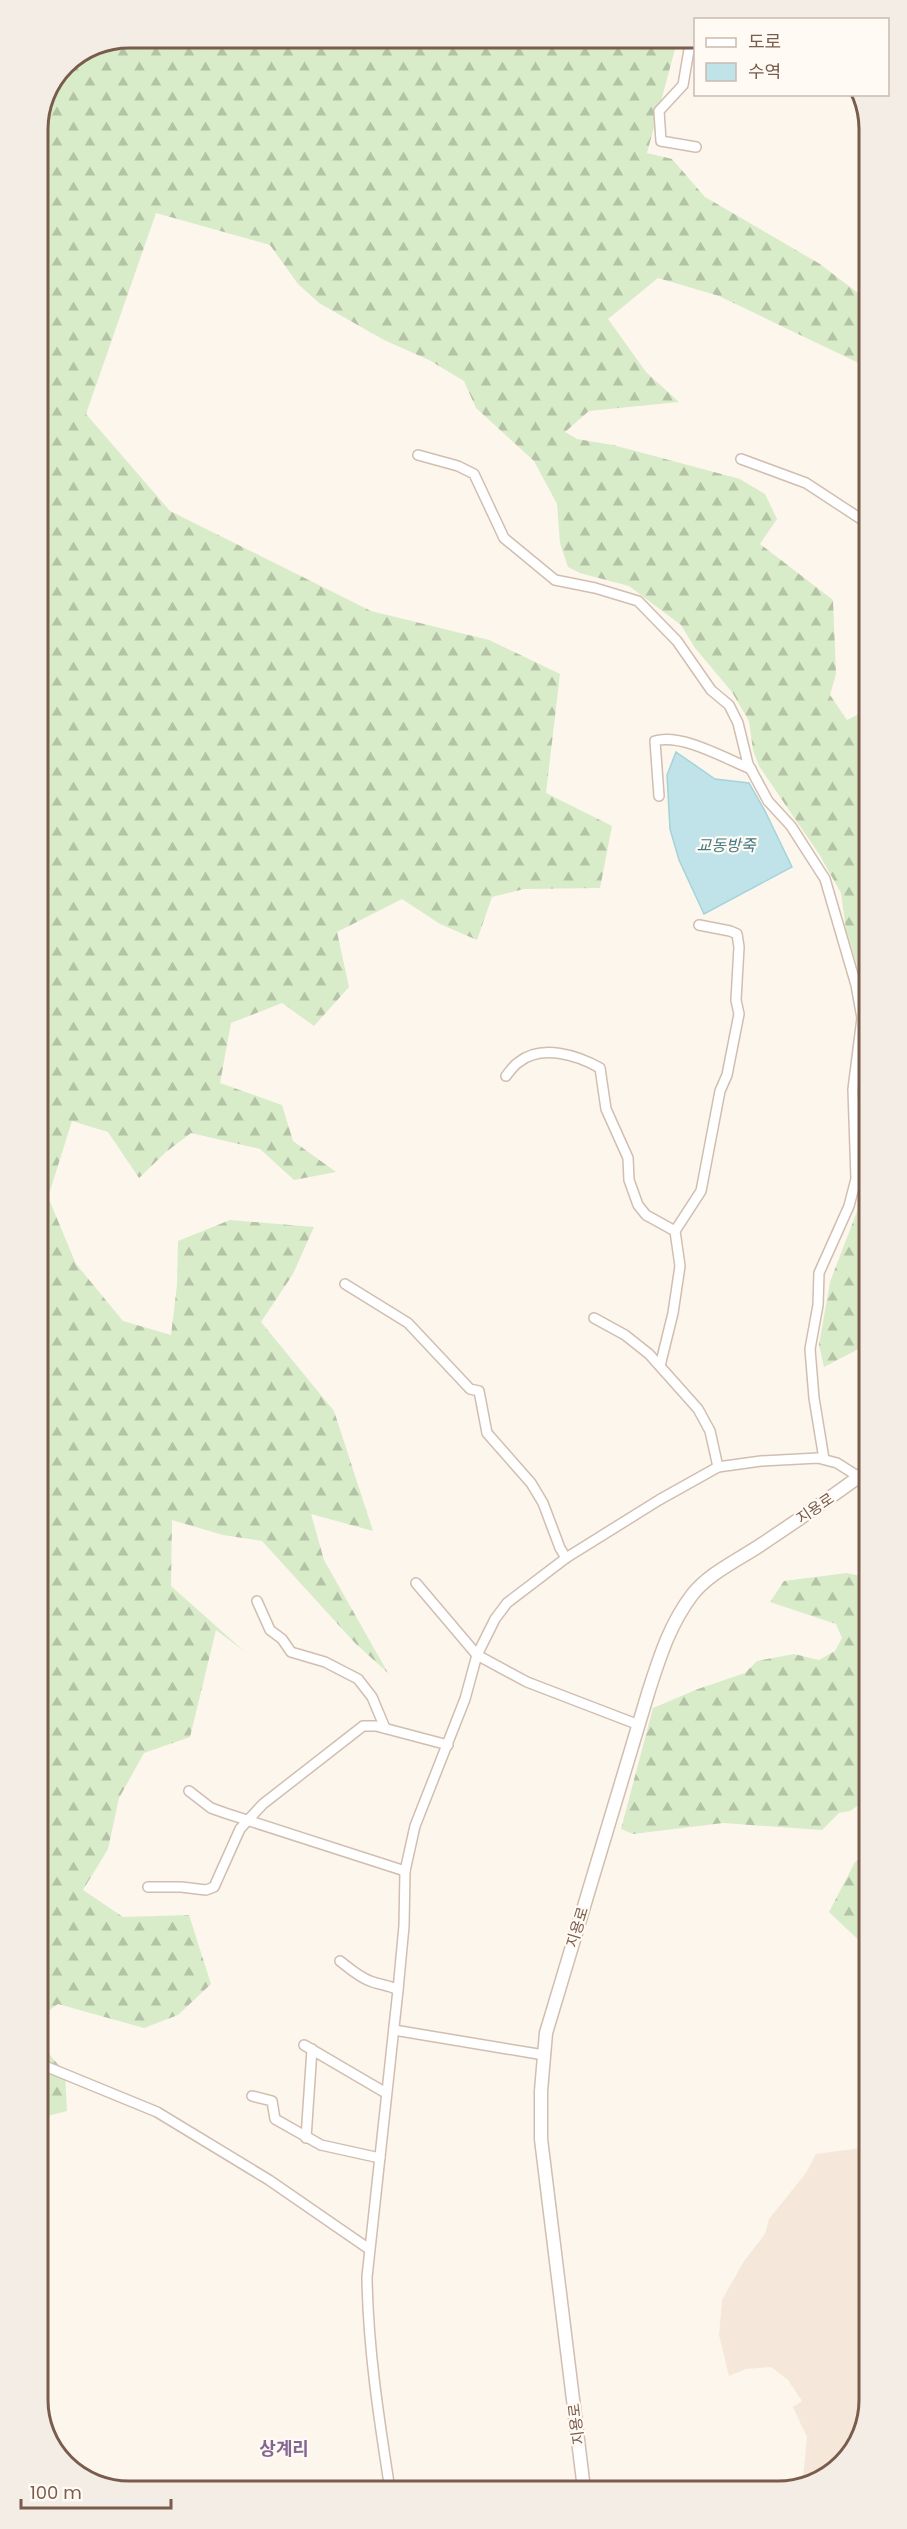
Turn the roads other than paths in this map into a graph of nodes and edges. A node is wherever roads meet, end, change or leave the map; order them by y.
1 (689, 48) edge
2 (696, 147) dead end
3 (418, 455) dead end
4 (741, 459) dead end
5 (859, 519) edge
6 (751, 769) junction
7 (659, 796) dead end
8 (699, 925) dead end
9 (859, 1002) edge
10 (859, 1042) edge
11 (506, 1076) dead end
12 (675, 1230) junction
13 (345, 1284) dead end
14 (594, 1318) dead end
15 (660, 1366) junction
16 (824, 1459) junction
17 (718, 1467) junction
18 (859, 1472) edge
19 (859, 1478) edge
20 (566, 1558) junction
21 (416, 1583) dead end
22 (257, 1601) dead end
23 (477, 1654) junction
24 (639, 1725) junction
25 (385, 1728) junction
26 (448, 1745) junction
27 (189, 1791) dead end
28 (248, 1820) junction
29 (405, 1871) junction
30 (148, 1887) dead end
31 (340, 1961) dead end
32 (399, 1990) junction
33 (394, 2030) junction
34 (544, 2055) junction
35 (48, 2067) edge
36 (386, 2093) junction
37 (252, 2096) dead end
38 (306, 2138) junction
39 (380, 2158) junction
40 (369, 2249) junction
41 (389, 2481) edge
42 (583, 2481) edge

1 - 2 street
3 - 6 street
4 - 5 street
6 - 7 street
6 - 9 street
8 - 12 street
10 - 16 street
11 - 12 street
12 - 15 street
13 - 20 street
14 - 15 street
15 - 17 street
16 - 17 street
16 - 18 street
17 - 20 street
19 - 24 street, 지용로
20 - 23 street
21 - 23 street
22 - 25 street
23 - 24 street
23 - 26 street
24 - 34 street, 지용로
25 - 26 street
25 - 28 street
26 - 29 street
27 - 28 street
28 - 29 street
28 - 30 street
29 - 32 street
31 - 32 street
32 - 33 street
33 - 34 street
33 - 36 street
34 - 42 street, 지용로
35 - 40 street
36 - 38 street
36 - 39 street
37 - 38 street
38 - 39 street
39 - 40 street
40 - 41 street

